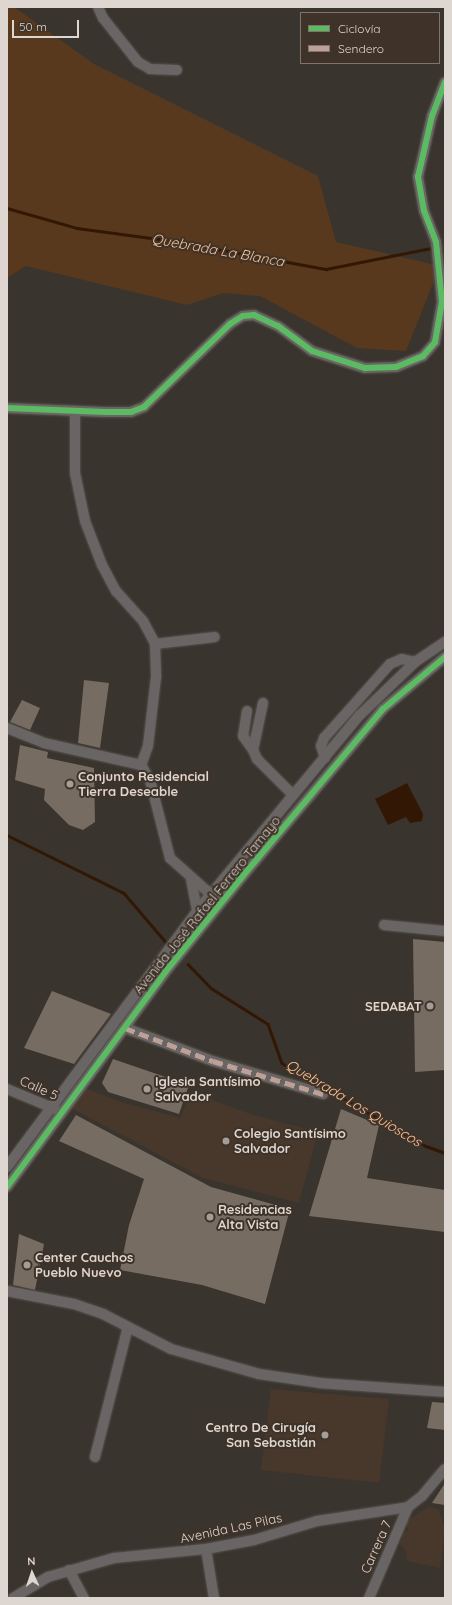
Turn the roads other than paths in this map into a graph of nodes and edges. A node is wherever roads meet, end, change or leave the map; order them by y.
1 (98, 7) edge
2 (177, 70) dead end
3 (445, 82) edge
4 (7, 408) edge
5 (75, 412) junction
6 (215, 637) dead end
7 (445, 642) edge
8 (155, 644) junction
9 (445, 657) edge
10 (415, 662) junction
11 (263, 703) dead end
12 (247, 712) dead end
13 (7, 728) edge
14 (253, 750) junction
15 (325, 758) junction
16 (141, 766) junction
17 (293, 795) junction
18 (191, 879) junction
19 (211, 895) junction
20 (221, 902) junction
21 (197, 911) junction
22 (384, 925) dead end
23 (445, 931) edge
24 (124, 1028) junction
25 (7, 1089) edge
26 (323, 1094) dead end
27 (50, 1106) junction
28 (60, 1112) junction
29 (7, 1166) edge
30 (7, 1187) edge
31 (7, 1291) edge
32 (128, 1327) junction
33 (445, 1392) edge
34 (95, 1456) dead end
35 (445, 1469) edge
36 (408, 1507) junction
37 (206, 1549) junction
38 (69, 1570) junction
39 (14, 1598) edge
40 (84, 1598) edge
41 (214, 1598) edge
42 (369, 1598) edge

1 - 2 street
3 - 5 street
4 - 5 street
5 - 8 street
6 - 8 street
7 - 10 street, Avenida José Rafael Ferrero Tamayo
8 - 16 street
9 - 20 street, Avenida José Rafael Ferrero Tamayo
10 - 15 street, Avenida José Rafael Ferrero Tamayo
10 - 15 street
11 - 14 street
12 - 14 street
13 - 16 street
14 - 17 street
15 - 17 street, Avenida José Rafael Ferrero Tamayo
16 - 18 street
17 - 19 street, Avenida José Rafael Ferrero Tamayo
18 - 19 street
18 - 21 street
19 - 20 street
19 - 21 street, Avenida José Rafael Ferrero Tamayo
20 - 24 street, Avenida José Rafael Ferrero Tamayo
21 - 27 street, Avenida José Rafael Ferrero Tamayo
22 - 23 street
24 - 26 street
24 - 28 street, Avenida José Rafael Ferrero Tamayo
25 - 27 street, Calle 5
27 - 28 street, Calle 5
27 - 29 street, Avenida José Rafael Ferrero Tamayo
28 - 30 street, Avenida José Rafael Ferrero Tamayo
31 - 32 street
32 - 33 street
32 - 34 street
35 - 36 street
36 - 37 street, Avenida Las Pilas
36 - 42 street, Carrera 7
37 - 38 street, Avenida Las Pilas
37 - 41 street
38 - 39 street, Avenida Las Pilas
38 - 40 street

